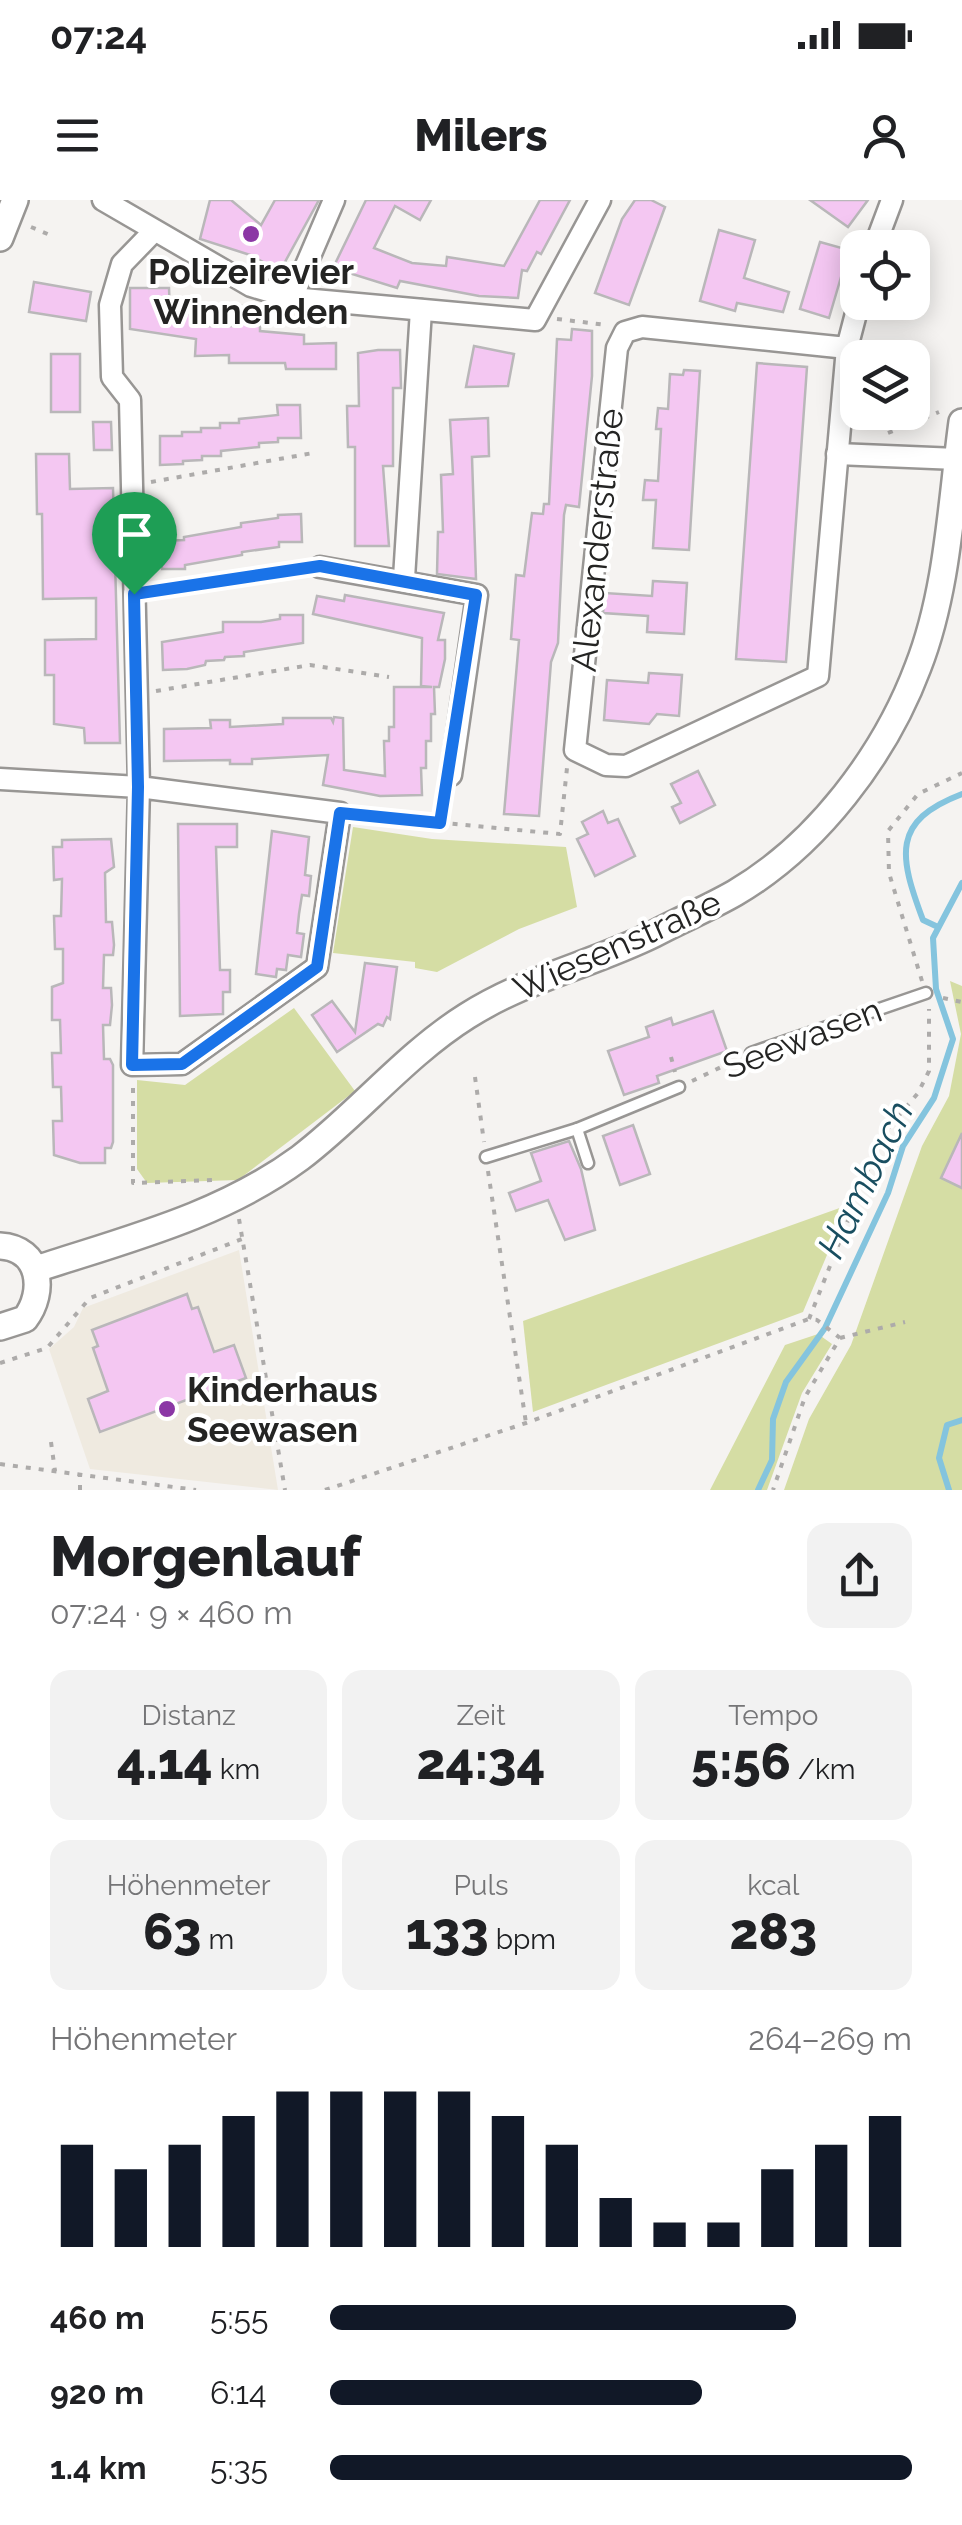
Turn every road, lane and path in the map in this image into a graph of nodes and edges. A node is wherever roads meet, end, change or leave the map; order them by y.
1 (14, 200) edge
2 (103, 200) edge
3 (334, 200) edge
4 (600, 200) edge
5 (892, 200) edge
6 (154, 230) junction
7 (881, 230) edge
8 (0, 238) edge
9 (292, 298) junction
10 (421, 310) junction
11 (565, 318) dead end
12 (603, 323) dead end
13 (840, 347) edge
14 (953, 416) edge
15 (840, 422) edge
16 (872, 439) dead end
17 (313, 453) dead end
18 (837, 454) junction
19 (957, 459) junction
20 (132, 486) junction
21 (320, 566) joint
22 (404, 578) junction
23 (134, 594) junction
24 (389, 677) dead end
25 (137, 694) junction
26 (575, 750) junction
27 (962, 773) edge
28 (451, 775) joint
29 (0, 780) edge
30 (138, 787) junction
31 (340, 813) junction
32 (440, 823) junction
33 (926, 993) junction
34 (950, 996) dead end
35 (962, 1002) edge
36 (750, 1053) joint
37 (671, 1057) dead end
38 (132, 1065) junction
39 (475, 1077) dead end
40 (679, 1086) junction
41 (577, 1128) junction
42 (486, 1158) junction
43 (588, 1163) dead end
44 (236, 1198) junction
45 (242, 1239) junction
46 (0, 1246) edge
47 (36, 1269) junction
48 (809, 1319) junction
49 (906, 1322) dead end
50 (0, 1328) edge
51 (839, 1336) junction
52 (0, 1363) edge
53 (526, 1423) junction
54 (50, 1442) dead end
55 (0, 1464) edge
56 (55, 1471) junction
57 (80, 1474) junction
58 (80, 1490) edge
59 (196, 1490) edge
60 (285, 1490) edge
61 (325, 1490) edge
62 (773, 1490) edge

1 - 8 street
2 - 6 street
3 - 9 street
4 - 10 street
5 - 7 street
6 - 9 street
6 - 20 street
9 - 10 street
10 - 22 street
11 - 12 path
13 - 26 street, Alexanderstraße
14 - 16 path
14 - 19 street, Wiesenstraße
15 - 18 street
17 - 20 path
18 - 19 street
18 - 26 street
19 - 44 street, Wiesenstraße
20 - 23 street
21 - 22 street
21 - 23 path
22 - 28 street
23 - 25 street
24 - 25 path
25 - 30 street
26 - 32 path
27 - 33 path
28 - 32 path
29 - 30 street
30 - 31 street
30 - 38 street
31 - 32 path
31 - 38 street
33 - 36 lane, Seewasen
33 - 48 path
34 - 35 path
36 - 40 path, Seewasen
37 - 40 path, Seewasen
38 - 44 path
39 - 42 path
40 - 41 lane, Seewasen
41 - 42 lane, Seewasen
41 - 43 lane
42 - 53 path
44 - 45 path
44 - 47 street, Wiesenstraße
45 - 52 path
45 - 60 path
46 - 47 street
47 - 50 street
48 - 51 path
48 - 53 path
49 - 51 path
51 - 62 path
53 - 61 path
54 - 56 path
55 - 56 path
56 - 57 path
57 - 58 path
57 - 59 path

